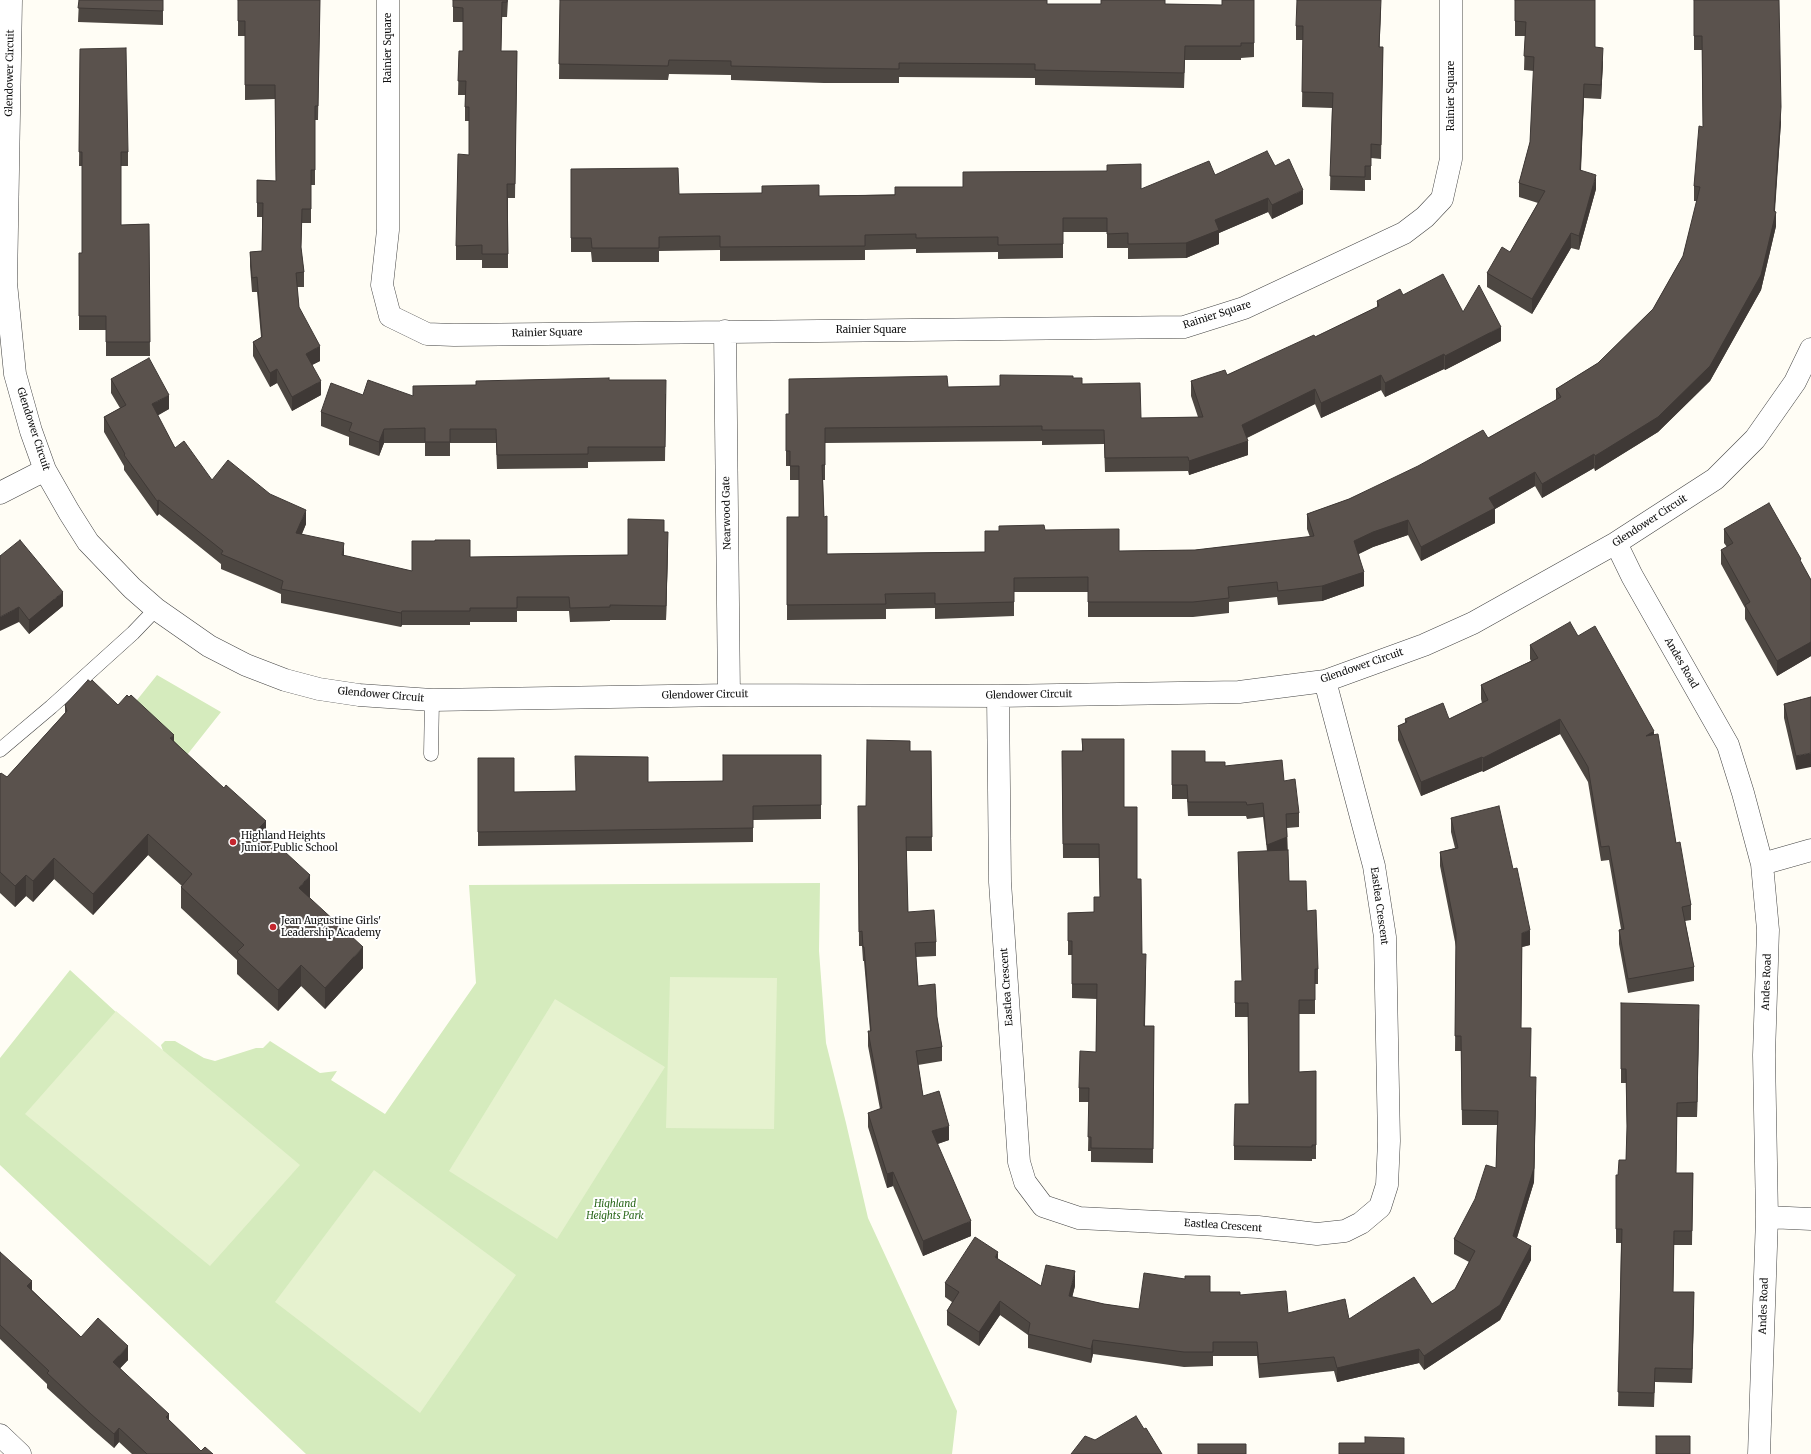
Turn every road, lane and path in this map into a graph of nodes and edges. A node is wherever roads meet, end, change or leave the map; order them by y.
1 (12, 0) edge
2 (388, 0) edge
3 (1451, 0) edge
4 (725, 331) junction
5 (1811, 349) edge
6 (45, 470) junction
7 (0, 493) edge
8 (1616, 543) junction
9 (156, 609) junction
10 (1326, 681) junction
11 (729, 695) junction
12 (998, 696) junction
13 (432, 700) junction
14 (0, 750) edge
15 (431, 754) dead end
16 (1811, 850) edge
17 (1762, 864) junction
18 (1767, 1217) junction
19 (1811, 1219) edge
20 (0, 1435) edge
21 (20, 1454) edge
22 (1758, 1454) edge

1 - 6 street, Glendower Circuit
2 - 4 street, Rainier Square
3 - 4 street, Rainier Square
4 - 11 street, Nearwood Gate
5 - 8 street, Glendower Circuit
6 - 7 street
6 - 9 street, Glendower Circuit
8 - 10 street, Glendower Circuit
8 - 17 street, Andes Road
9 - 13 street, Glendower Circuit
9 - 14 lane
10 - 12 street, Glendower Circuit
10 - 12 street, Eastlea Crescent
11 - 12 street, Glendower Circuit
11 - 13 street, Glendower Circuit
13 - 15 lane
16 - 17 street
17 - 18 street, Andes Road
18 - 19 street
18 - 22 street, Andes Road
20 - 21 street

